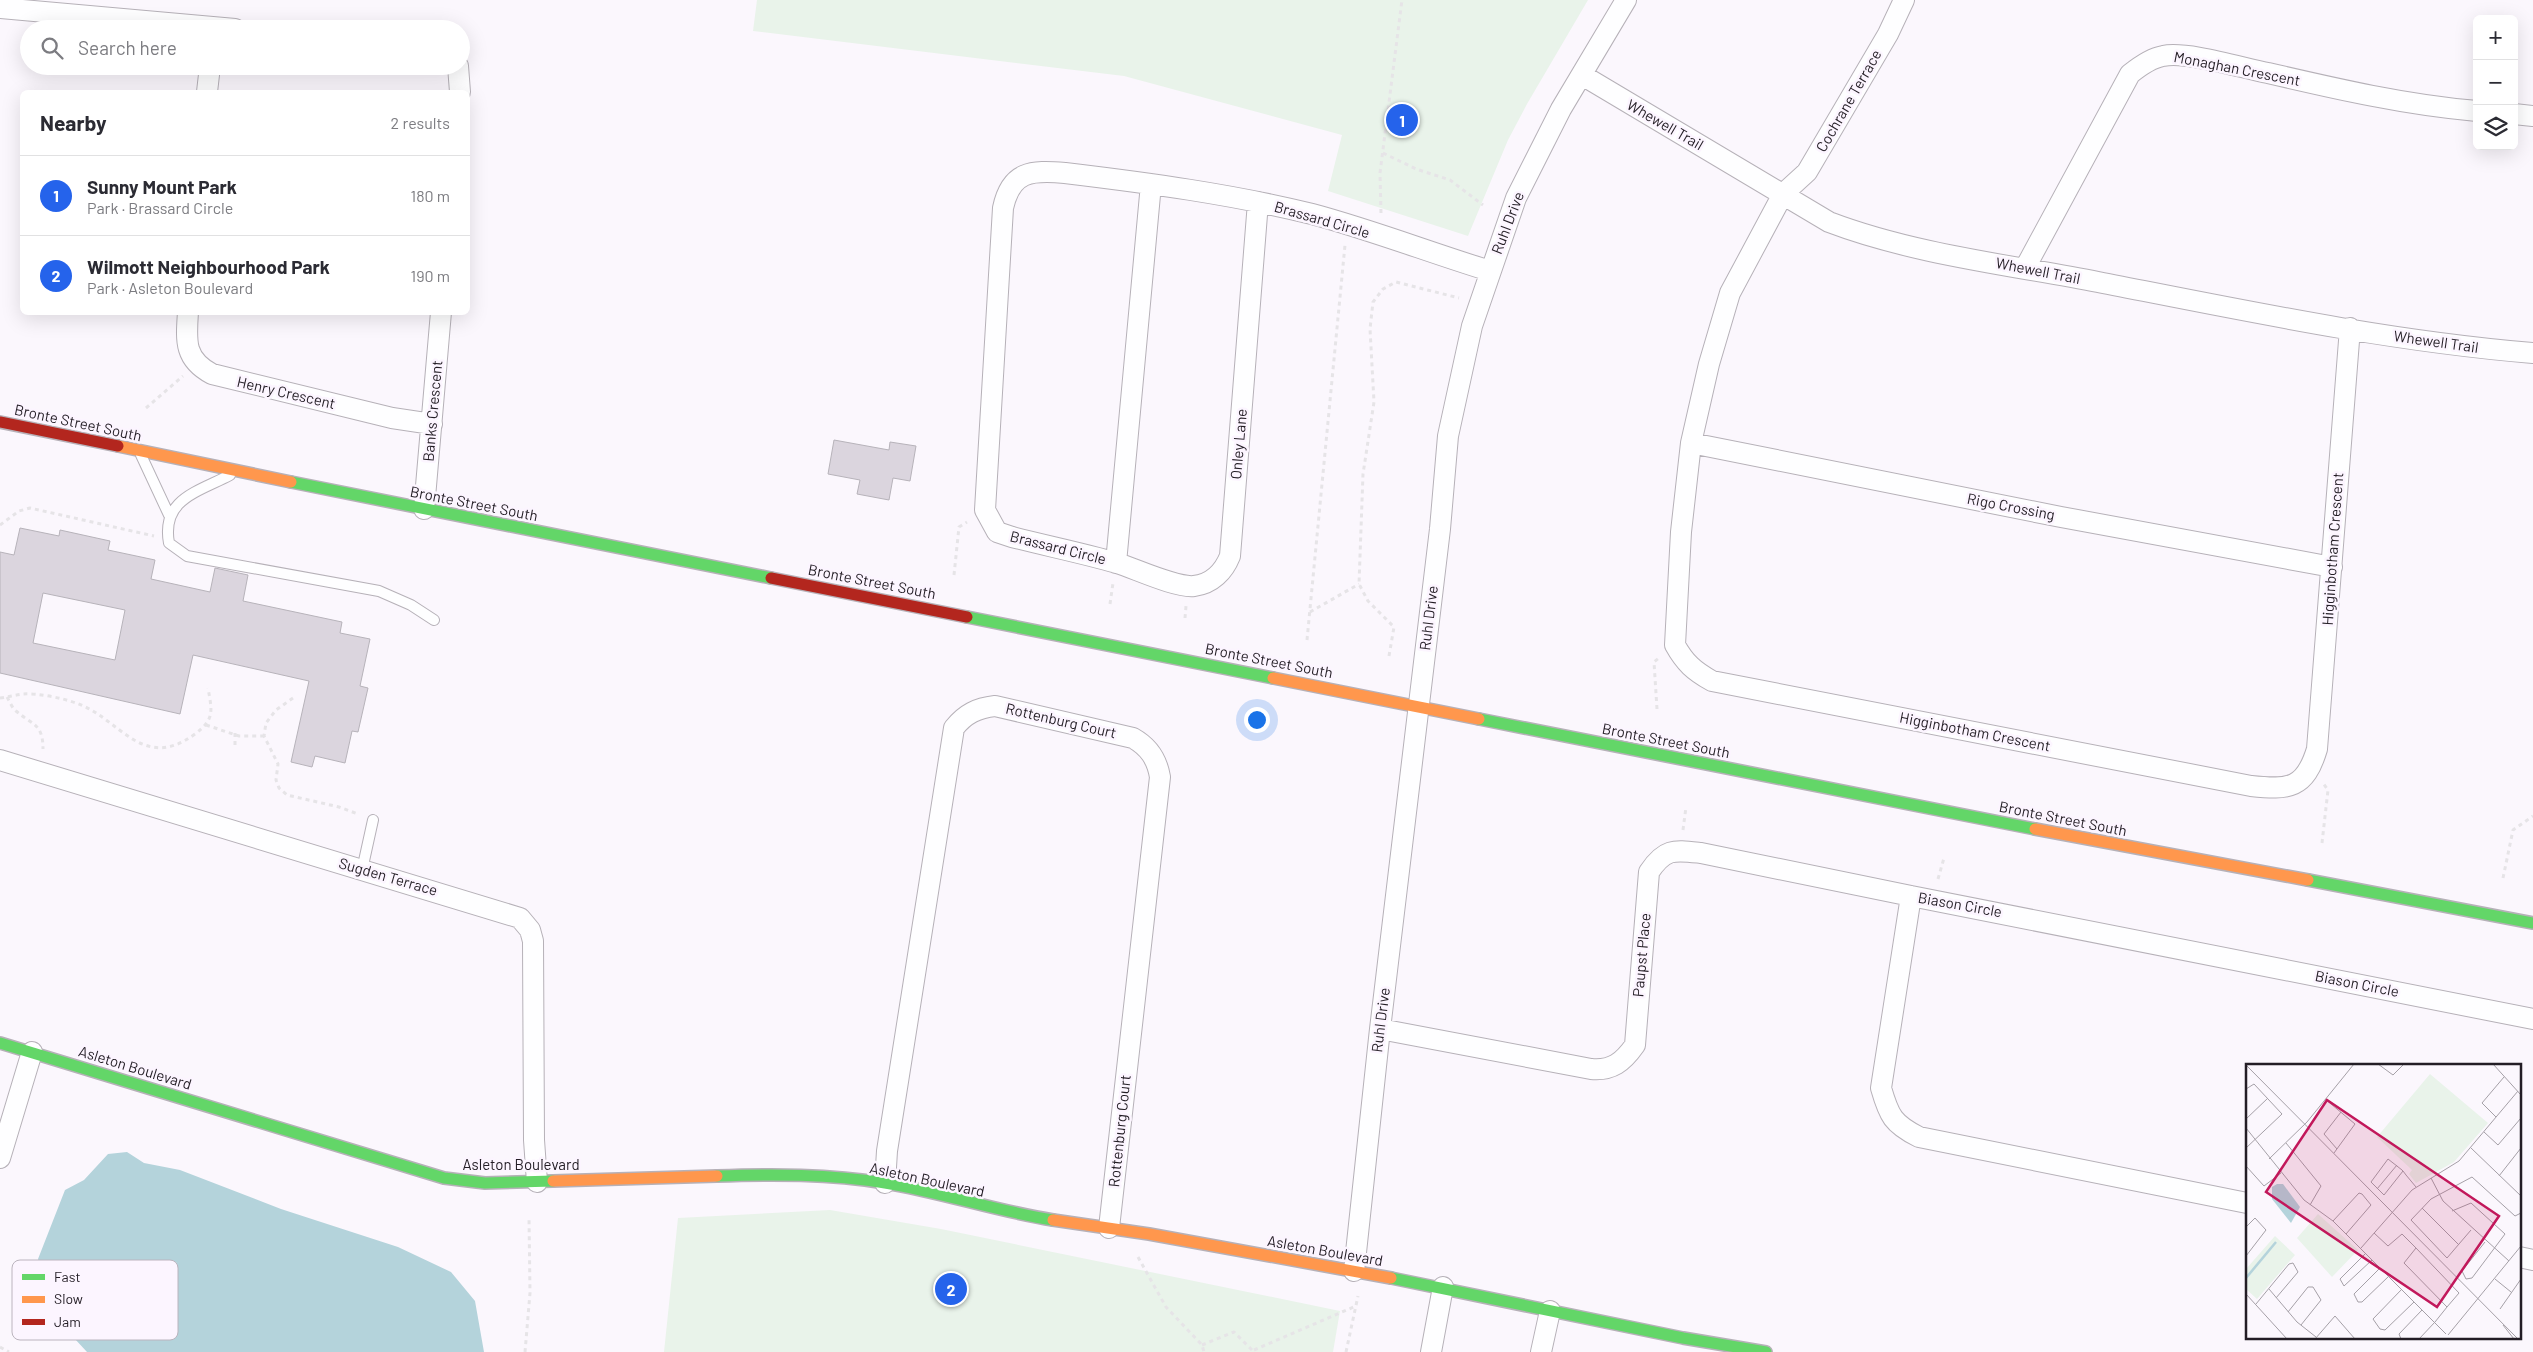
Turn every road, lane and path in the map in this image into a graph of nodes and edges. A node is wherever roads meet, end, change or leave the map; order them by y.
1 (1402, 0) edge
2 (1626, 0) edge
3 (1904, 0) edge
4 (0, 8) edge
5 (128, 20) edge
6 (209, 75) edge
7 (459, 75) edge
8 (1582, 75) junction
9 (207, 90) edge
10 (460, 90) edge
11 (2473, 110) edge
12 (2518, 114) edge
13 (2533, 116) edge
14 (1383, 153) junction
15 (1151, 184) junction
16 (1782, 194) junction
17 (1258, 202) junction
18 (1483, 205) dead end
19 (1349, 226) junction
20 (1378, 235) junction
21 (2025, 268) junction
22 (1490, 271) junction
23 (1479, 305) junction
24 (188, 315) edge
25 (442, 315) edge
26 (2350, 328) junction
27 (2533, 353) edge
28 (184, 376) dead end
29 (146, 408) dead end
30 (0, 422) edge
31 (432, 424) junction
32 (1691, 443) junction
33 (138, 451) junction
34 (237, 471) junction
35 (424, 509) junction
36 (984, 510) junction
37 (169, 515) junction
38 (0, 525) edge
39 (168, 539) junction
40 (1116, 563) junction
41 (2332, 567) junction
42 (954, 575) dead end
43 (1359, 584) junction
44 (1310, 612) junction
45 (434, 620) dead end
46 (1307, 640) dead end
47 (1675, 645) junction
48 (1390, 656) dead end
49 (208, 688) dead end
50 (7, 697) junction
51 (0, 698) edge
52 (292, 698) dead end
53 (1418, 707) junction
54 (1657, 709) dead end
55 (206, 725) junction
56 (235, 734) junction
57 (264, 736) junction
58 (235, 745) dead end
59 (43, 748) dead end
60 (0, 760) edge
61 (2311, 769) junction
62 (2533, 816) edge
63 (373, 820) joint
64 (2322, 843) dead end
65 (362, 870) junction
66 (2503, 878) dead end
67 (1911, 896) junction
68 (2533, 924) edge
69 (2533, 1018) edge
70 (1380, 1029) junction
71 (0, 1043) edge
72 (32, 1052) junction
73 (0, 1158) edge
74 (536, 1182) junction
75 (884, 1184) junction
76 (2246, 1203) edge
77 (529, 1218) dead end
78 (1116, 1229) junction
79 (2520, 1258) edge
80 (2533, 1260) edge
81 (1359, 1272) junction
82 (1443, 1287) junction
83 (1356, 1306) junction
84 (1550, 1311) junction
85 (1202, 1345) junction
86 (1682, 1345) edge
87 (0, 1347) edge
88 (1254, 1351) edge
89 (9, 1352) edge
90 (525, 1352) edge
91 (1204, 1352) edge
92 (1346, 1352) edge
93 (1431, 1352) edge
94 (1541, 1352) edge
95 (1766, 1352) edge

1 - 14 path
2 - 8 street, Ruhl Drive
3 - 16 street, Cochrane Terrace
4 - 5 street
6 - 9 street
7 - 10 street
8 - 16 street, Whewell Trail
8 - 22 street, Ruhl Drive
11 - 21 street, Monaghan Crescent
12 - 13 street
14 - 18 path
14 - 20 path
15 - 17 street, Brassard Circle
15 - 36 street, Brassard Circle
15 - 40 street, Brassard Circle
16 - 21 street, Whewell Trail
16 - 32 street
17 - 19 street, Brassard Circle
17 - 40 street, Onley Lane
19 - 20 street, Brassard Circle
19 - 44 path
20 - 22 street, Brassard Circle
21 - 26 street, Whewell Trail
22 - 23 street, Ruhl Drive
23 - 43 path
23 - 53 street, Ruhl Drive
24 - 31 street, Henry Crescent
25 - 31 street, Banks Crescent
26 - 27 street, Whewell Trail
26 - 41 street, Higginbotham Crescent
28 - 29 path
30 - 33 main road, Bronte Street South
31 - 35 street, Banks Crescent
32 - 41 street, Rigo Crossing
32 - 47 street
33 - 34 main road, Bronte Street South
33 - 37 lane
34 - 35 main road, Bronte Street South
34 - 37 lane
35 - 53 main road, Bronte Street South
36 - 40 street, Brassard Circle
36 - 42 path
37 - 39 lane
38 - 39 path
39 - 45 lane
41 - 61 street, Higginbotham Crescent
43 - 44 path
43 - 48 path
44 - 46 path
47 - 54 path
47 - 61 street, Higginbotham Crescent
49 - 55 path
50 - 51 path
50 - 55 path
50 - 59 path
52 - 57 path
53 - 68 main road, Bronte Street South
53 - 70 street, Ruhl Drive
55 - 56 path
56 - 57 path
56 - 58 path
57 - 63 path
60 - 65 street, Sugden Terrace
61 - 64 path
62 - 66 path
63 - 65 lane
65 - 74 street, Sugden Terrace
67 - 69 street, Biason Circle
67 - 70 street, Paupst Place
67 - 76 street, Biason Circle
70 - 81 street, Ruhl Drive
71 - 72 main road, Asleton Boulevard
72 - 73 street
72 - 74 main road, Asleton Boulevard
74 - 75 main road, Asleton Boulevard
75 - 78 main road, Asleton Boulevard
75 - 78 street, Rottenburg Court
77 - 90 path
78 - 81 main road, Asleton Boulevard
78 - 85 path
79 - 80 street
81 - 82 main road, Asleton Boulevard
81 - 83 path
82 - 84 main road, Asleton Boulevard
82 - 93 street
83 - 88 path
83 - 92 path
84 - 86 main road, Asleton Boulevard
84 - 94 street
85 - 88 path
85 - 91 path
86 - 95 main road, Asleton Boulevard
87 - 89 path

